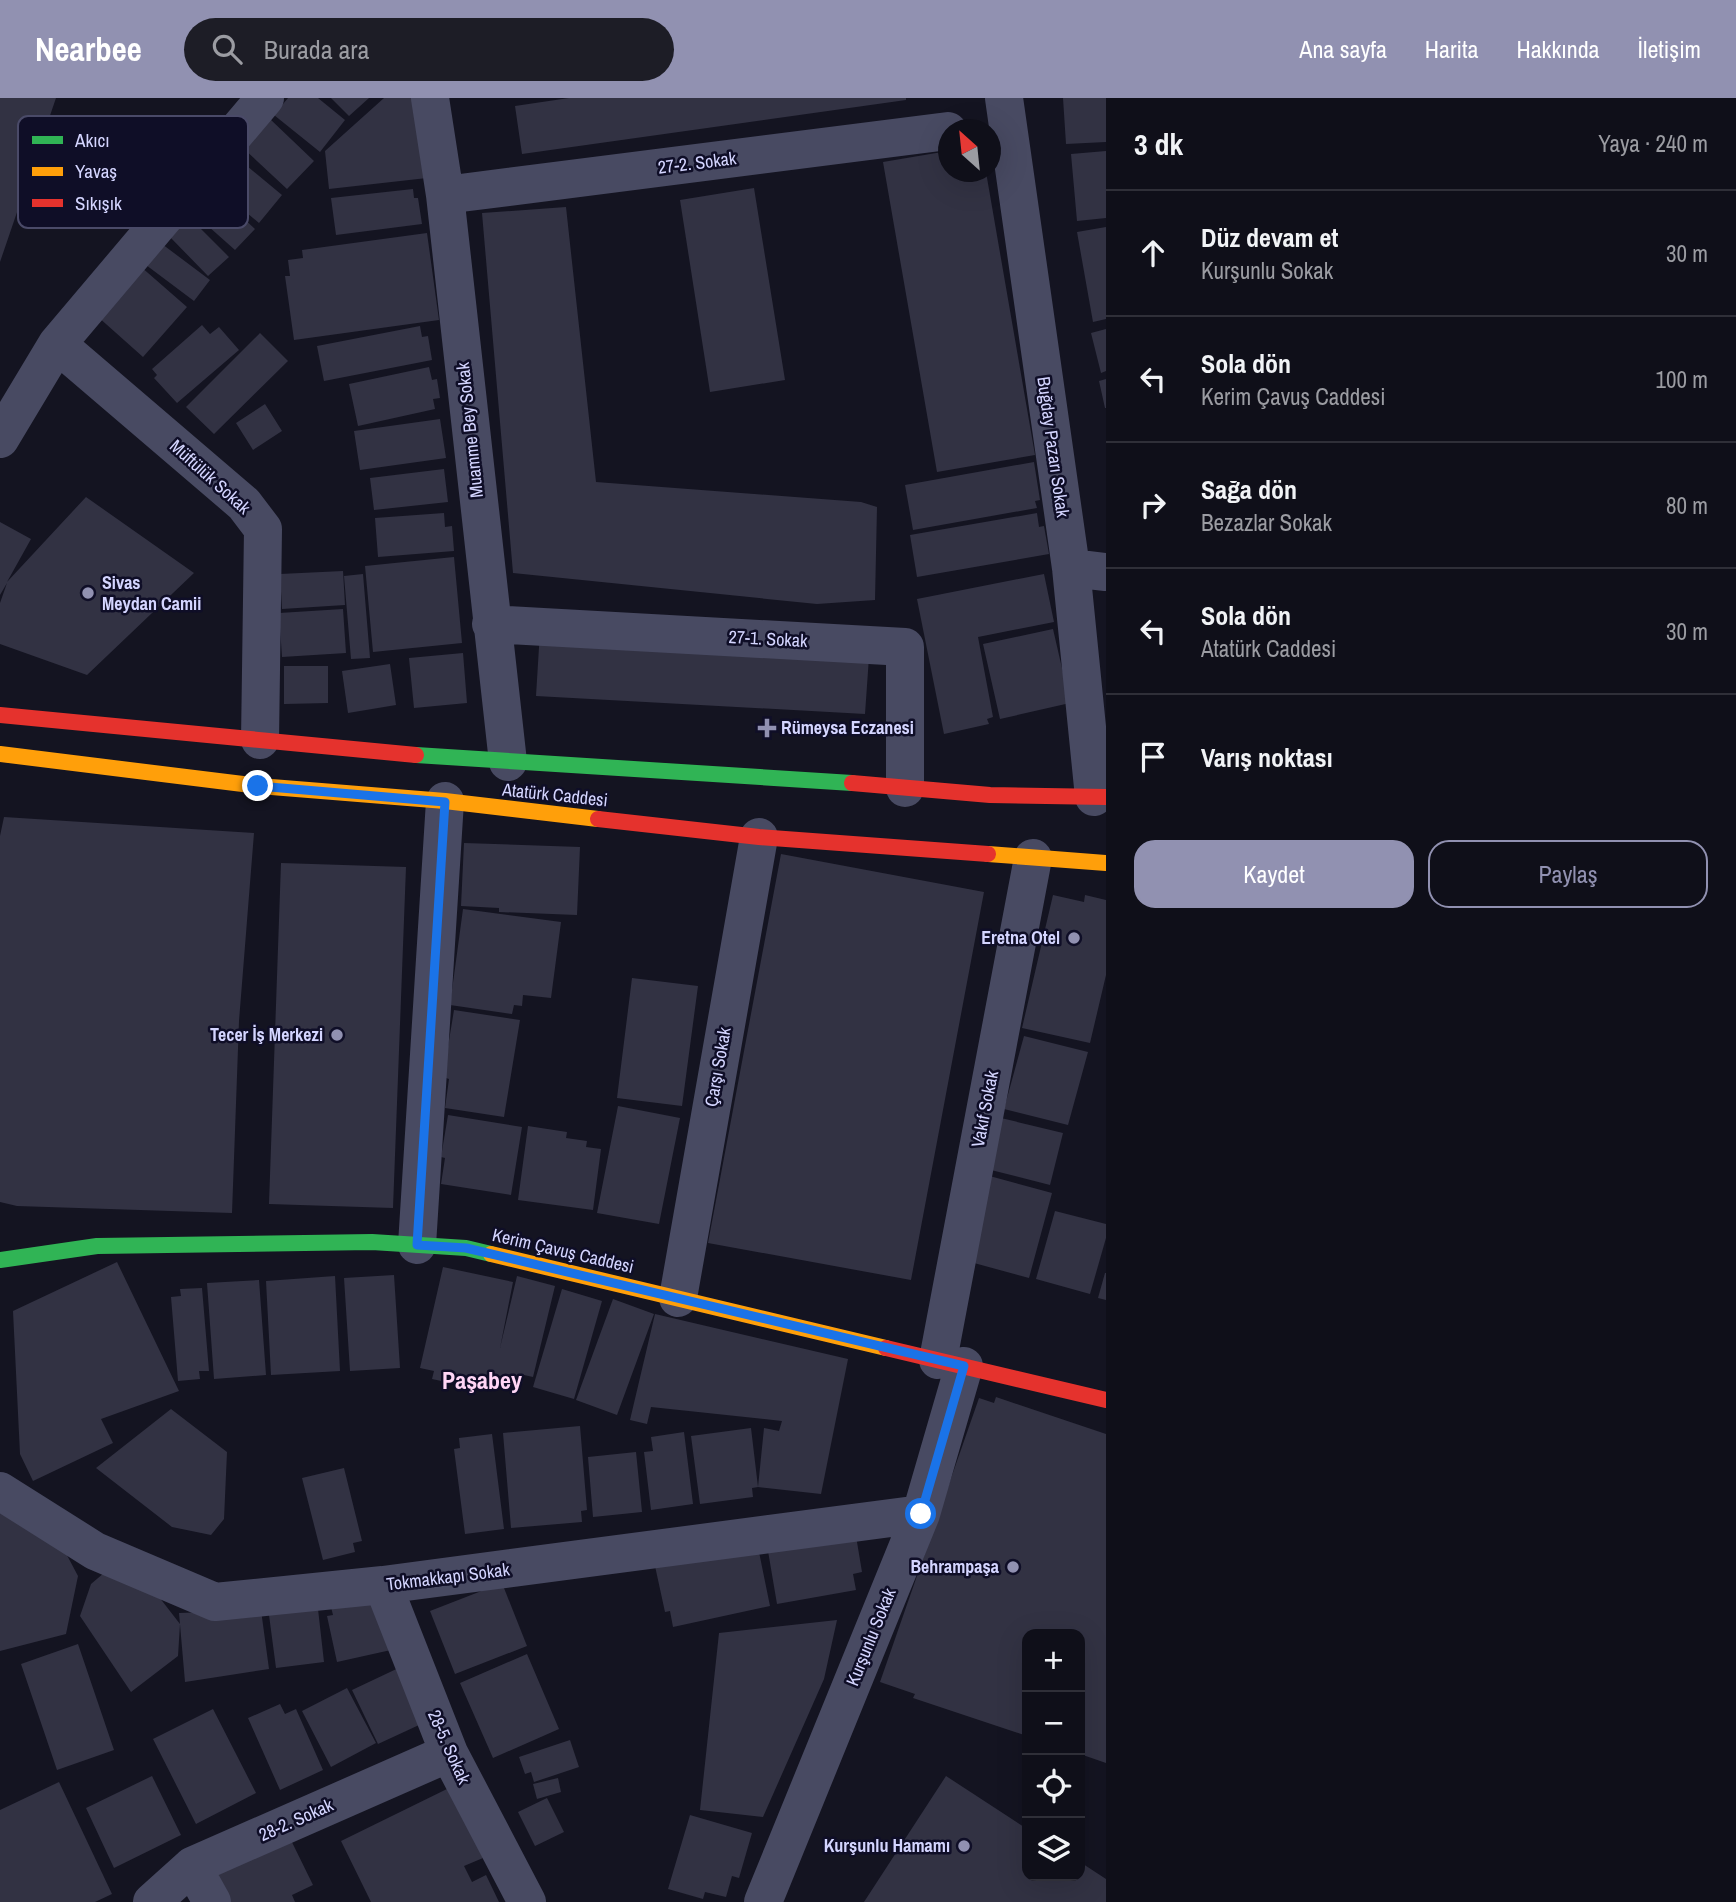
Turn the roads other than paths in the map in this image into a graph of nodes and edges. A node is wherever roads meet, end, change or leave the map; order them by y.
1 (265, 98) edge
2 (430, 98) edge
3 (1005, 111) edge
4 (248, 118) edge
5 (986, 119) edge
6 (938, 132) edge
7 (445, 195) junction
8 (155, 228) edge
9 (57, 344) junction
10 (1, 436) edge
11 (1088, 570) edge
12 (491, 624) junction
13 (0, 715) edge
14 (260, 740) junction
15 (0, 754) edge
16 (508, 762) junction
17 (905, 789) junction
18 (1100, 797) edge
19 (445, 802) junction
20 (759, 837) junction
21 (1033, 858) junction
22 (1106, 863) edge
23 (417, 1245) junction
24 (0, 1260) edge
25 (678, 1297) junction
26 (951, 1363) junction
27 (1106, 1400) edge
28 (0, 1491) edge
29 (921, 1514) junction
30 (383, 1586) junction
31 (449, 1753) junction
32 (192, 1866) junction
33 (152, 1902) edge
34 (212, 1902) edge
35 (527, 1902) edge
36 (764, 1902) edge

1 - 4 street
2 - 7 street, Muamme Bey Sokak
3 - 5 street
3 - 11 street, Buğday Pazarı Sokak
6 - 7 street, 27-2. Sokak
7 - 12 street, Muamme Bey Sokak
8 - 9 street
9 - 10 street
9 - 14 street, Müftülük Sokak
11 - 18 street, Buğday Pazarı Sokak
12 - 16 street, Muamme Bey Sokak
12 - 17 street, 27-1. Sokak
13 - 14 main road, Atatürk Caddesi
14 - 16 main road, Atatürk Caddesi
15 - 19 main road, Atatürk Caddesi
16 - 17 main road, Atatürk Caddesi
17 - 18 main road, Atatürk Caddesi
19 - 20 main road, Atatürk Caddesi
19 - 23 street
20 - 21 main road, Atatürk Caddesi
20 - 25 street, Çarşı Sokak
21 - 22 main road, Atatürk Caddesi
21 - 26 street, Vakıf Sokak
23 - 24 main road, Kerim Çavuş Caddesi
23 - 25 main road, Kerim Çavuş Caddesi
25 - 26 main road, Kerim Çavuş Caddesi
26 - 27 main road, Kerim Çavuş Caddesi
26 - 29 street, Kurşunlu Sokak
28 - 30 street, Tokmakkapı Sokak
29 - 30 street, Tokmakkapı Sokak
29 - 36 street, Kurşunlu Sokak
30 - 31 street, 28-5. Sokak
31 - 32 street, 28-2. Sokak
31 - 35 street, 28-5. Sokak
32 - 33 street, 28-2. Sokak
32 - 34 street

